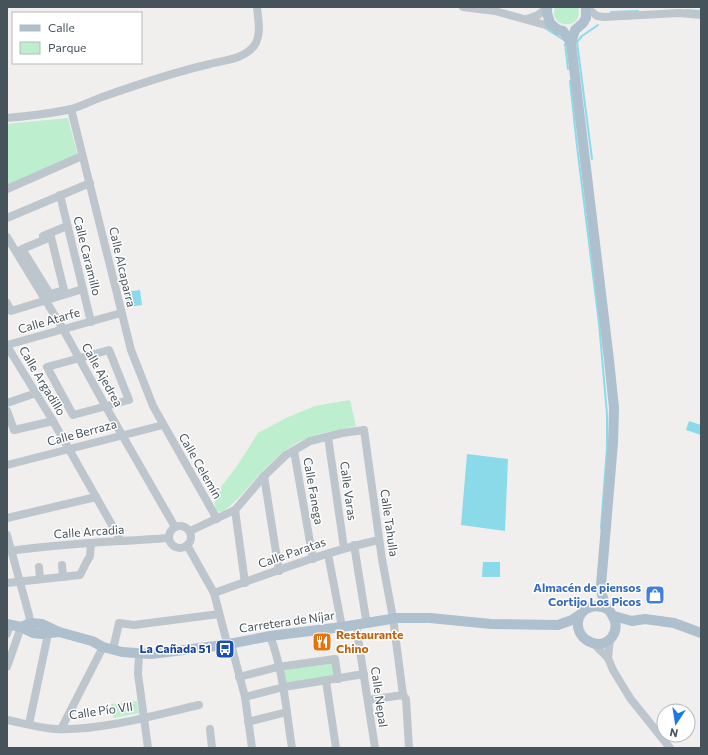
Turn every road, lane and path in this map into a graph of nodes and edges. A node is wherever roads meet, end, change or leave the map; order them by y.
1 (257, 7) edge
2 (463, 7) edge
3 (547, 7) edge
4 (586, 7) edge
5 (701, 16) edge
6 (604, 17) junction
7 (527, 19) junction
8 (579, 27) junction
9 (558, 29) junction
10 (571, 43) junction
11 (71, 109) junction
12 (7, 118) edge
13 (82, 156) junction
14 (90, 183) junction
15 (7, 189) edge
16 (60, 196) junction
17 (7, 218) edge
18 (67, 226) junction
19 (7, 237) edge
20 (11, 250) edge
21 (64, 290) joint
22 (83, 290) junction
23 (46, 300) junction
24 (7, 303) edge
25 (121, 313) junction
26 (91, 322) junction
27 (63, 329) junction
28 (7, 345) edge
29 (79, 358) junction
30 (36, 393) junction
31 (7, 403) edge
32 (106, 407) junction
33 (7, 411) edge
34 (53, 420) junction
35 (163, 425) junction
36 (122, 435) junction
37 (328, 437) junction
38 (69, 449) junction
39 (294, 450) junction
40 (7, 465) edge
41 (264, 476) junction
42 (96, 497) junction
43 (235, 510) junction
44 (7, 518) edge
45 (217, 519) junction
46 (175, 526) junction
47 (190, 531) junction
48 (7, 536) edge
49 (168, 538) junction
50 (379, 540) junction
51 (121, 541) junction
52 (91, 543) junction
53 (187, 545) junction
54 (354, 545) junction
55 (344, 548) junction
56 (328, 554) junction
57 (10, 556) edge
58 (313, 559) junction
59 (62, 564) dead end
60 (39, 567) dead end
61 (279, 571) junction
62 (62, 577) junction
63 (40, 579) junction
64 (20, 581) junction
65 (7, 583) edge
66 (245, 583) junction
67 (601, 585) junction
68 (214, 593) junction
69 (589, 607) junction
70 (611, 613) junction
71 (220, 614) junction
72 (580, 614) junction
73 (392, 618) junction
74 (366, 619) junction
75 (632, 621) junction
76 (341, 622) junction
77 (356, 625) junction
78 (558, 625) junction
79 (27, 626) junction
80 (8, 627) edge
81 (46, 630) junction
82 (579, 633) junction
83 (701, 633) edge
84 (612, 635) junction
85 (270, 636) junction
86 (92, 641) junction
87 (228, 641) junction
88 (593, 643) junction
89 (114, 645) junction
90 (103, 647) junction
91 (139, 654) junction
92 (608, 658) junction
93 (7, 667) edge
94 (278, 667) junction
95 (364, 674) junction
96 (239, 677) junction
97 (338, 679) junction
98 (326, 681) junction
99 (284, 687) junction
100 (403, 694) junction
101 (245, 697) junction
102 (368, 700) junction
103 (199, 705) dead end
104 (287, 712) junction
105 (144, 717) junction
106 (7, 720) edge
107 (248, 722) junction
108 (29, 724) junction
109 (62, 729) junction
110 (210, 729) dead end
111 (148, 748) edge
112 (211, 748) edge
113 (252, 748) edge
114 (292, 748) edge
115 (336, 748) edge
116 (375, 748) edge
117 (409, 748) edge
118 (670, 748) edge

1 - 11 street
2 - 7 street
3 - 7 street
3 - 9 main road
4 - 6 street
4 - 8 main road
5 - 6 street
6 - 8 street
7 - 9 street
8 - 9 street
8 - 10 main road
9 - 10 main road
10 - 67 main road
11 - 12 street
11 - 13 street, Calle Alcaparra
13 - 14 street, Calle Alcaparra
13 - 15 street
14 - 16 street
14 - 25 street, Calle Alcaparra
16 - 17 street
16 - 18 street, Calle Caramillo
18 - 20 street
18 - 22 street, Calle Caramillo
19 - 20 street, Calle Ajedrea
20 - 23 street, Calle Ajedrea
21 - 21 street
22 - 23 street
22 - 26 street, Calle Caramillo
23 - 24 street
23 - 27 street, Calle Ajedrea
25 - 26 street, Calle Atarfe
25 - 35 street, Calle Alcaparra
26 - 27 street, Calle Atarfe
27 - 28 street, Calle Atarfe
27 - 29 street, Calle Ajedrea
28 - 30 street, Calle Argadillo
29 - 32 street, Calle Ajedrea
29 - 32 street
29 - 32 street
30 - 31 street
30 - 34 street, Calle Argadillo
32 - 36 street, Calle Ajedrea
33 - 34 street
34 - 38 street, Calle Argadillo
35 - 36 street, Calle Berraza
35 - 45 street, Calle Celemín
36 - 38 street, Calle Berraza
36 - 46 street, Calle Ajedrea
37 - 39 street
37 - 50 street, Calle Tahulla
37 - 55 street, Calle Varas
38 - 40 street, Calle Berraza
38 - 42 street, Calle Argadillo
39 - 41 street
39 - 58 street, Calle Fanega
41 - 43 street
41 - 61 street
42 - 44 street
42 - 51 street, Calle Argadillo
43 - 45 street
43 - 66 street
45 - 47 street
46 - 47 street
46 - 49 street
47 - 53 street
48 - 57 street
49 - 51 street, Calle Arcadia
49 - 53 street
50 - 54 street, Calle Paratas
50 - 73 street, Calle Tahulla
51 - 52 street, Calle Arcadia
52 - 57 street, Calle Arcadia
52 - 62 street
53 - 68 street
54 - 55 street, Calle Paratas
54 - 74 street
55 - 56 street, Calle Paratas
56 - 58 street, Calle Paratas
56 - 76 street
57 - 64 street
58 - 61 street, Calle Paratas
59 - 62 street
60 - 63 street
61 - 66 street, Calle Paratas
62 - 63 street
63 - 64 street
64 - 65 street
64 - 79 street
66 - 68 street, Calle Paratas
67 - 69 main road
67 - 70 main road
68 - 71 street
69 - 70 main road
69 - 72 main road
70 - 75 main road
70 - 84 main road
71 - 87 street
71 - 89 street
72 - 78 main road, Carretera de Níjar
72 - 82 main road
73 - 74 main road, Carretera de Níjar
73 - 77 main road, Carretera de Níjar
73 - 78 main road, Carretera de Níjar
73 - 100 street, Calle Tahulla
74 - 76 main road, Carretera de Níjar
75 - 83 main road
75 - 84 main road
76 - 87 main road, Carretera de Níjar
77 - 85 main road, Carretera de Níjar
77 - 95 street, Calle Nepal
78 - 82 main road, Carretera de Níjar
79 - 80 main road
79 - 81 main road, Carretera de Níjar
79 - 93 street
81 - 86 main road, Carretera de Níjar
81 - 108 street
82 - 88 main road
84 - 88 main road
84 - 92 street
85 - 87 main road, Carretera de Níjar
85 - 94 street
86 - 89 main road, Carretera de Níjar
86 - 90 main road, Carretera de Níjar
87 - 89 main road, Carretera de Níjar
87 - 91 main road, Carretera de Níjar
87 - 96 street
88 - 92 street
90 - 91 main road, Carretera de Níjar
90 - 109 street
91 - 105 street
92 - 118 street
94 - 96 street
94 - 97 street
94 - 99 street
95 - 97 street
95 - 102 street, Calle Nepal
96 - 101 street
97 - 98 street
98 - 99 street
98 - 115 street
99 - 101 street
99 - 104 street
100 - 102 street
100 - 117 street, Calle Tahulla
101 - 107 street
102 - 116 street, Calle Nepal
103 - 105 street, Calle Pío VII
104 - 107 street
104 - 114 street
105 - 109 street, Calle Pío VII
105 - 111 street
106 - 108 street, Calle Pío VII
107 - 113 street
108 - 109 street, Calle Pío VII
110 - 112 street

